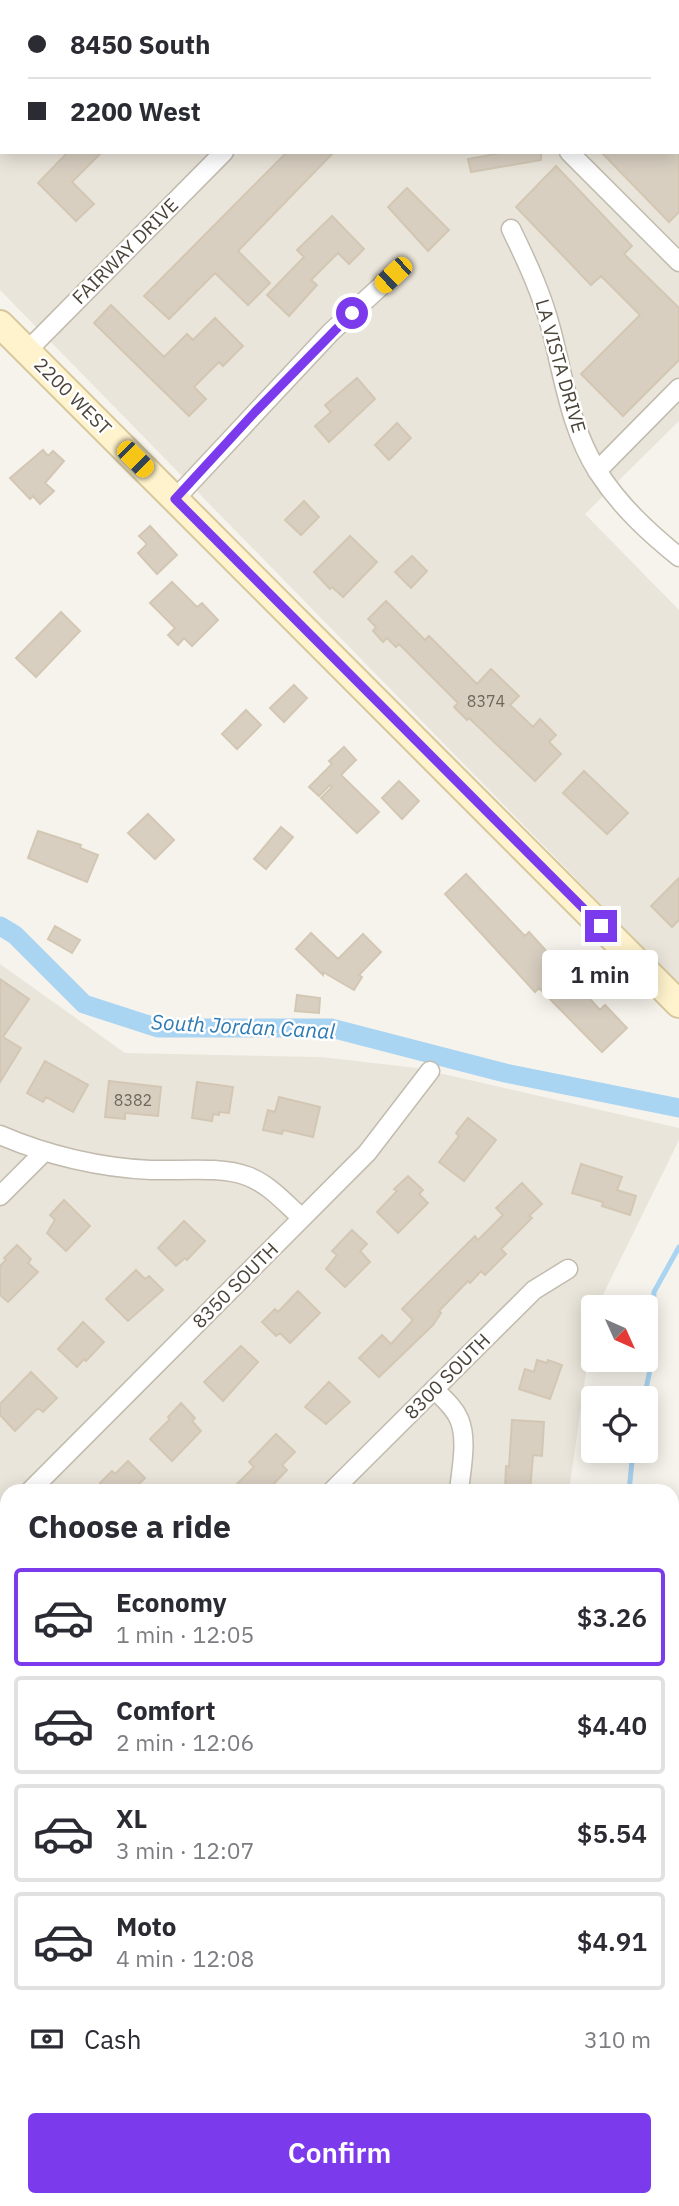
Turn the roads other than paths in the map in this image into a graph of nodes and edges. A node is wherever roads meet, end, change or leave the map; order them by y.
1 (222, 154) edge
2 (571, 154) edge
3 (511, 229) dead end
4 (679, 262) edge
5 (393, 275) dead end
6 (0, 324) edge
7 (27, 351) junction
8 (679, 388) edge
9 (597, 471) junction
10 (175, 499) junction
11 (679, 557) edge
12 (679, 1004) edge
13 (430, 1071) dead end
14 (0, 1135) edge
15 (44, 1152) junction
16 (0, 1196) edge
17 (302, 1218) junction
18 (568, 1269) dead end
19 (434, 1389) junction
20 (37, 1484) edge
21 (339, 1484) edge
22 (460, 1484) edge

1 - 7 street, FAIRWAY DRIVE
2 - 4 street
3 - 9 street, LA VISTA DRIVE
5 - 10 street
6 - 7 street, 2200 WEST
7 - 10 street, 2200 WEST
8 - 9 street
9 - 11 street, LA VISTA DRIVE
10 - 12 street, 2200 WEST
13 - 17 street, 8350 SOUTH
14 - 15 street
15 - 16 street
15 - 17 street
17 - 20 street, 8350 SOUTH
18 - 19 street, 8300 SOUTH
19 - 21 street, 8300 SOUTH
19 - 22 street

